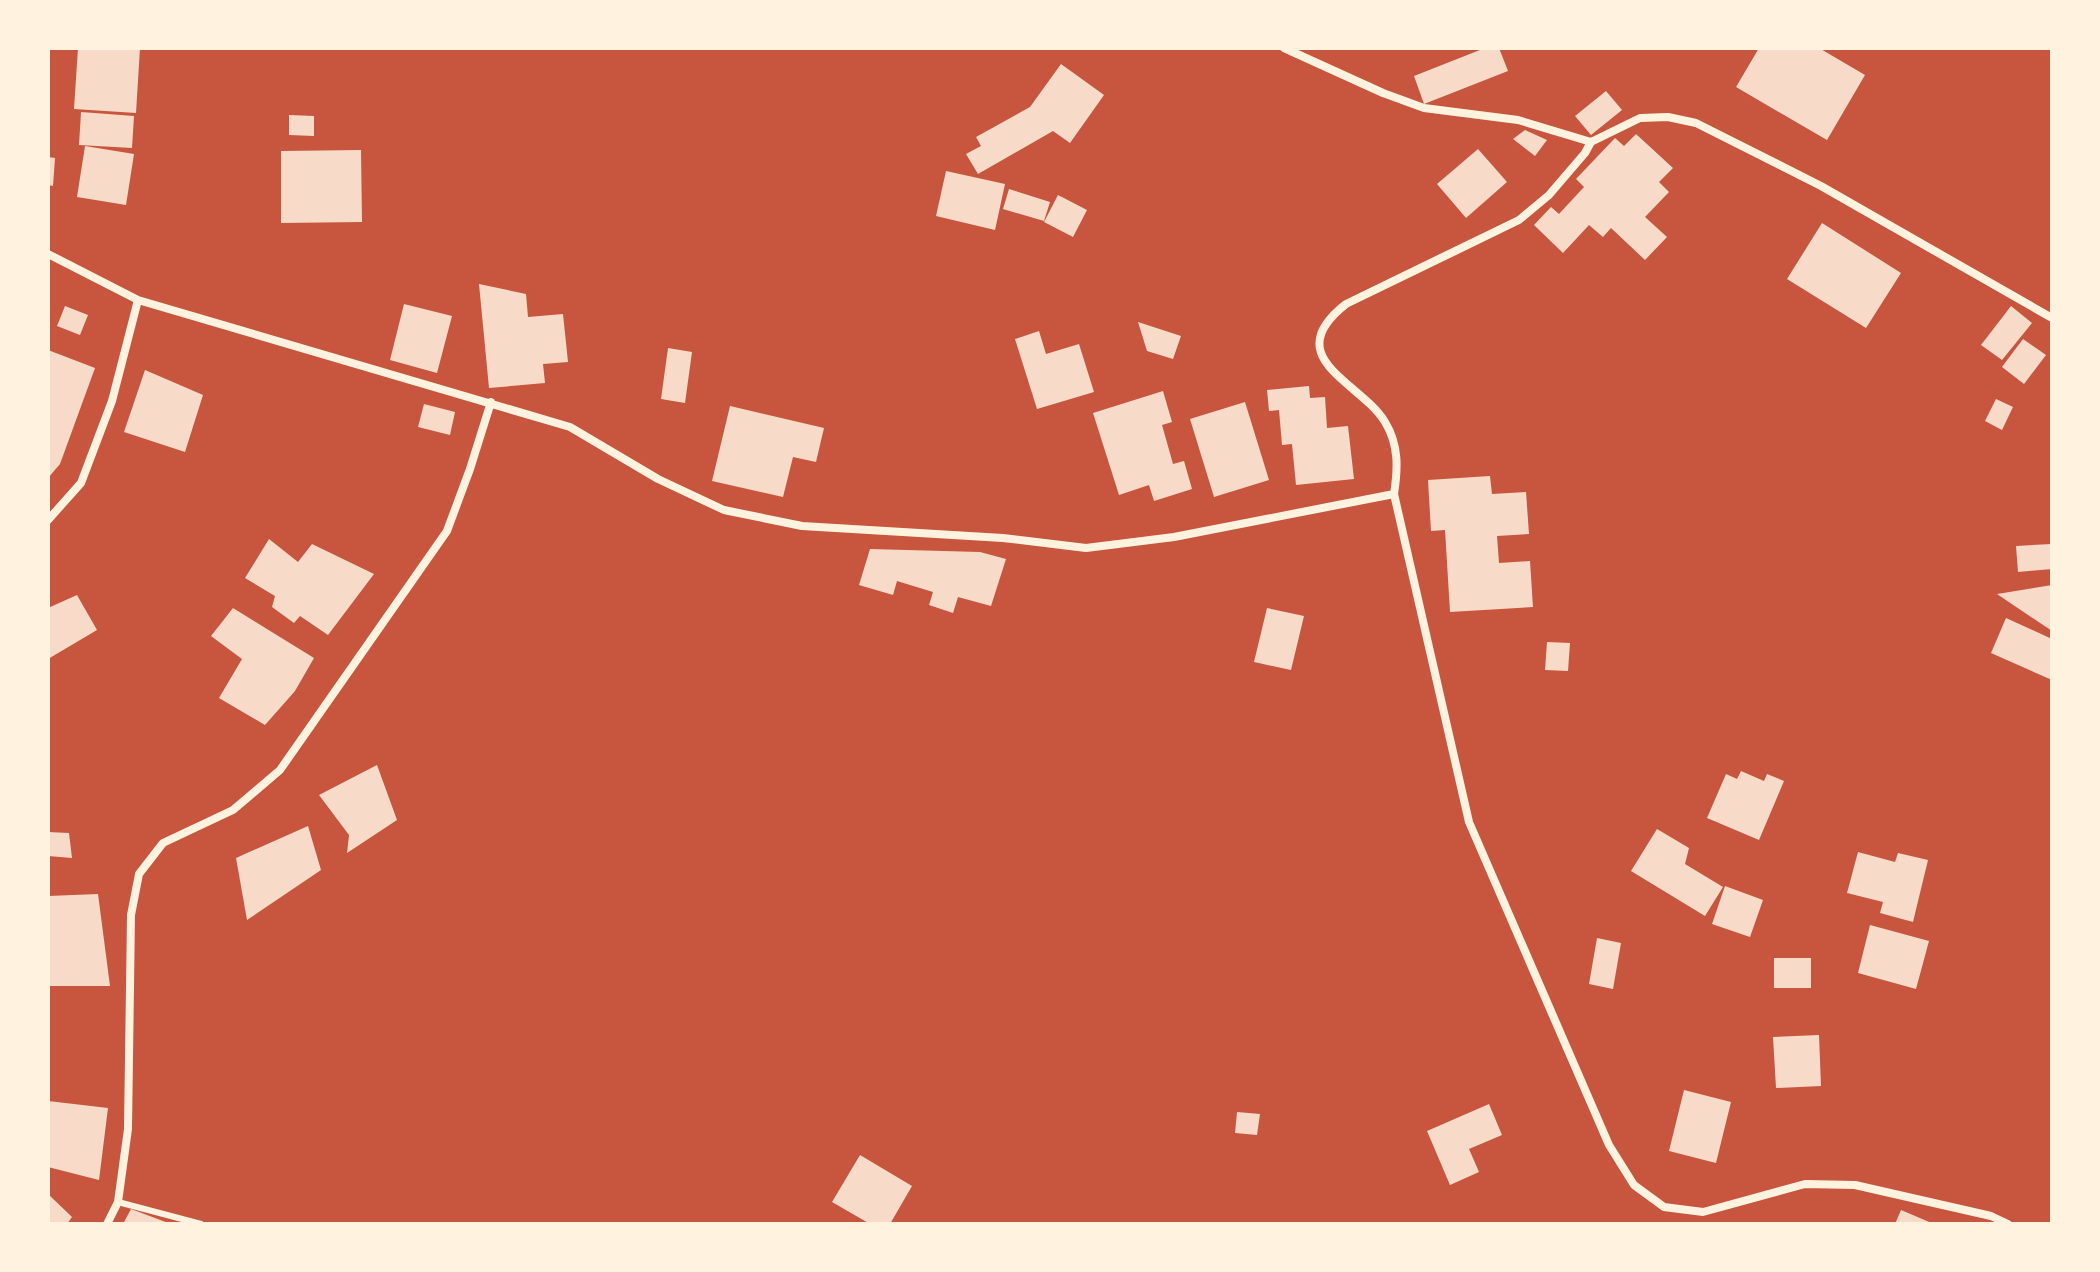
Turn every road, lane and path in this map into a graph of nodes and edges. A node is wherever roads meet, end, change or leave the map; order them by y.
1 (1284, 48) edge
2 (1591, 142) junction
3 (48, 254) edge
4 (138, 300) junction
5 (2052, 318) edge
6 (491, 402) junction
7 (1394, 494) junction
8 (48, 520) edge
9 (118, 1202) junction
10 (107, 1224) edge
11 (201, 1224) edge
12 (2008, 1224) edge

1 - 2 street
2 - 5 street
2 - 7 street
3 - 4 street
4 - 6 street
4 - 8 street
6 - 7 street
6 - 9 street
7 - 12 street
9 - 10 street
9 - 11 lane

